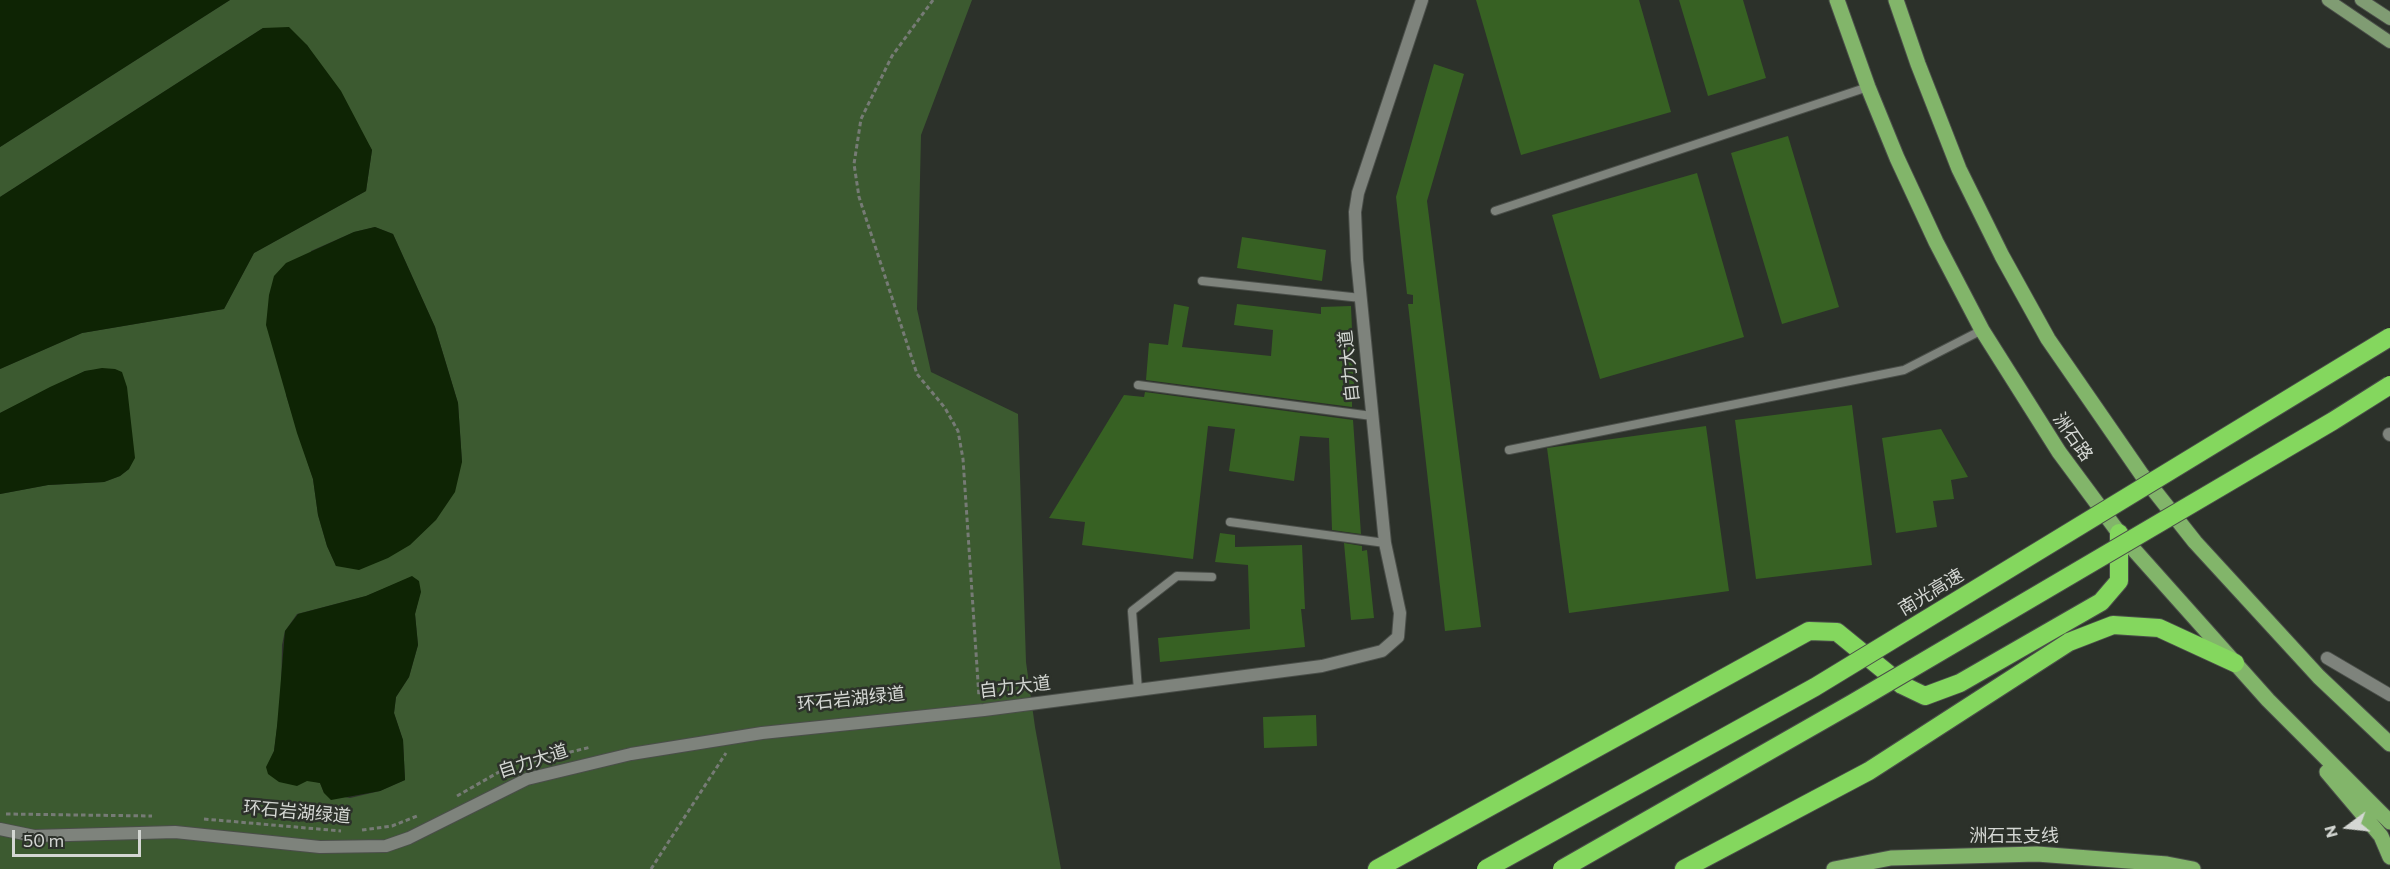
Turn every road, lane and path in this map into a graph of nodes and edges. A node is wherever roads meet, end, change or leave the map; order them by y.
1 (933, 0) edge
2 (1422, 0) edge
3 (1837, 0) edge
4 (1896, 0) edge
5 (2328, 0) edge
6 (2361, 0) edge
7 (2390, 19) edge
8 (2390, 42) edge
9 (1868, 87) junction
10 (1495, 210) dead end
11 (1202, 281) dead end
12 (1361, 298) junction
13 (1982, 330) junction
14 (2390, 337) edge
15 (2390, 385) edge
16 (1138, 386) dead end
17 (1372, 416) junction
18 (1509, 450) dead end
19 (1230, 522) dead end
20 (2119, 533) junction
21 (1386, 543) junction
22 (1212, 577) dead end
23 (2327, 658) dead end
24 (2235, 663) junction
25 (1138, 690) junction
26 (2390, 695) edge
27 (979, 699) dead end
28 (2268, 700) junction
29 (737, 736) junction
30 (2390, 744) edge
31 (597, 746) dead end
32 (530, 762) dead end
33 (520, 766) dead end
34 (447, 801) dead end
35 (0, 813) edge
36 (420, 815) dead end
37 (155, 817) dead end
38 (196, 819) dead end
39 (2390, 822) edge
40 (0, 829) edge
41 (344, 831) dead end
42 (355, 831) dead end
43 (2390, 859) edge
44 (651, 869) edge
45 (1377, 869) edge
46 (1486, 869) edge
47 (1562, 869) edge
48 (1684, 869) edge
49 (1834, 869) edge
50 (2193, 869) edge
51 (2389, 869) edge

1 - 27 path
2 - 12 street, 自力大道
3 - 9 main road, 洲石路
4 - 30 main road, 洲石路
5 - 8 street
6 - 7 street
9 - 10 lane
9 - 13 main road, 洲石路
11 - 12 lane
12 - 17 street, 自力大道
13 - 18 lane
13 - 20 main road, 洲石路
14 - 46 highway, 南光高速, bridge
15 - 47 highway, bridge
16 - 17 lane
17 - 21 street, 自力大道
19 - 21 lane
20 - 24 main road, 洲石路
20 - 45 highway
21 - 25 street, 自力大道
22 - 25 lane
23 - 26 street
24 - 28 main road, 洲石路
24 - 48 highway
25 - 29 street, 自力大道
28 - 39 main road, 洲石路
28 - 43 main road
29 - 40 street, 自力大道
29 - 44 path
31 - 32 path
33 - 34 path
35 - 37 path
36 - 42 path, 环石岩湖绿道
38 - 41 path, 环石岩湖绿道
43 - 51 main road
49 - 50 main road, 洲石玉支线

